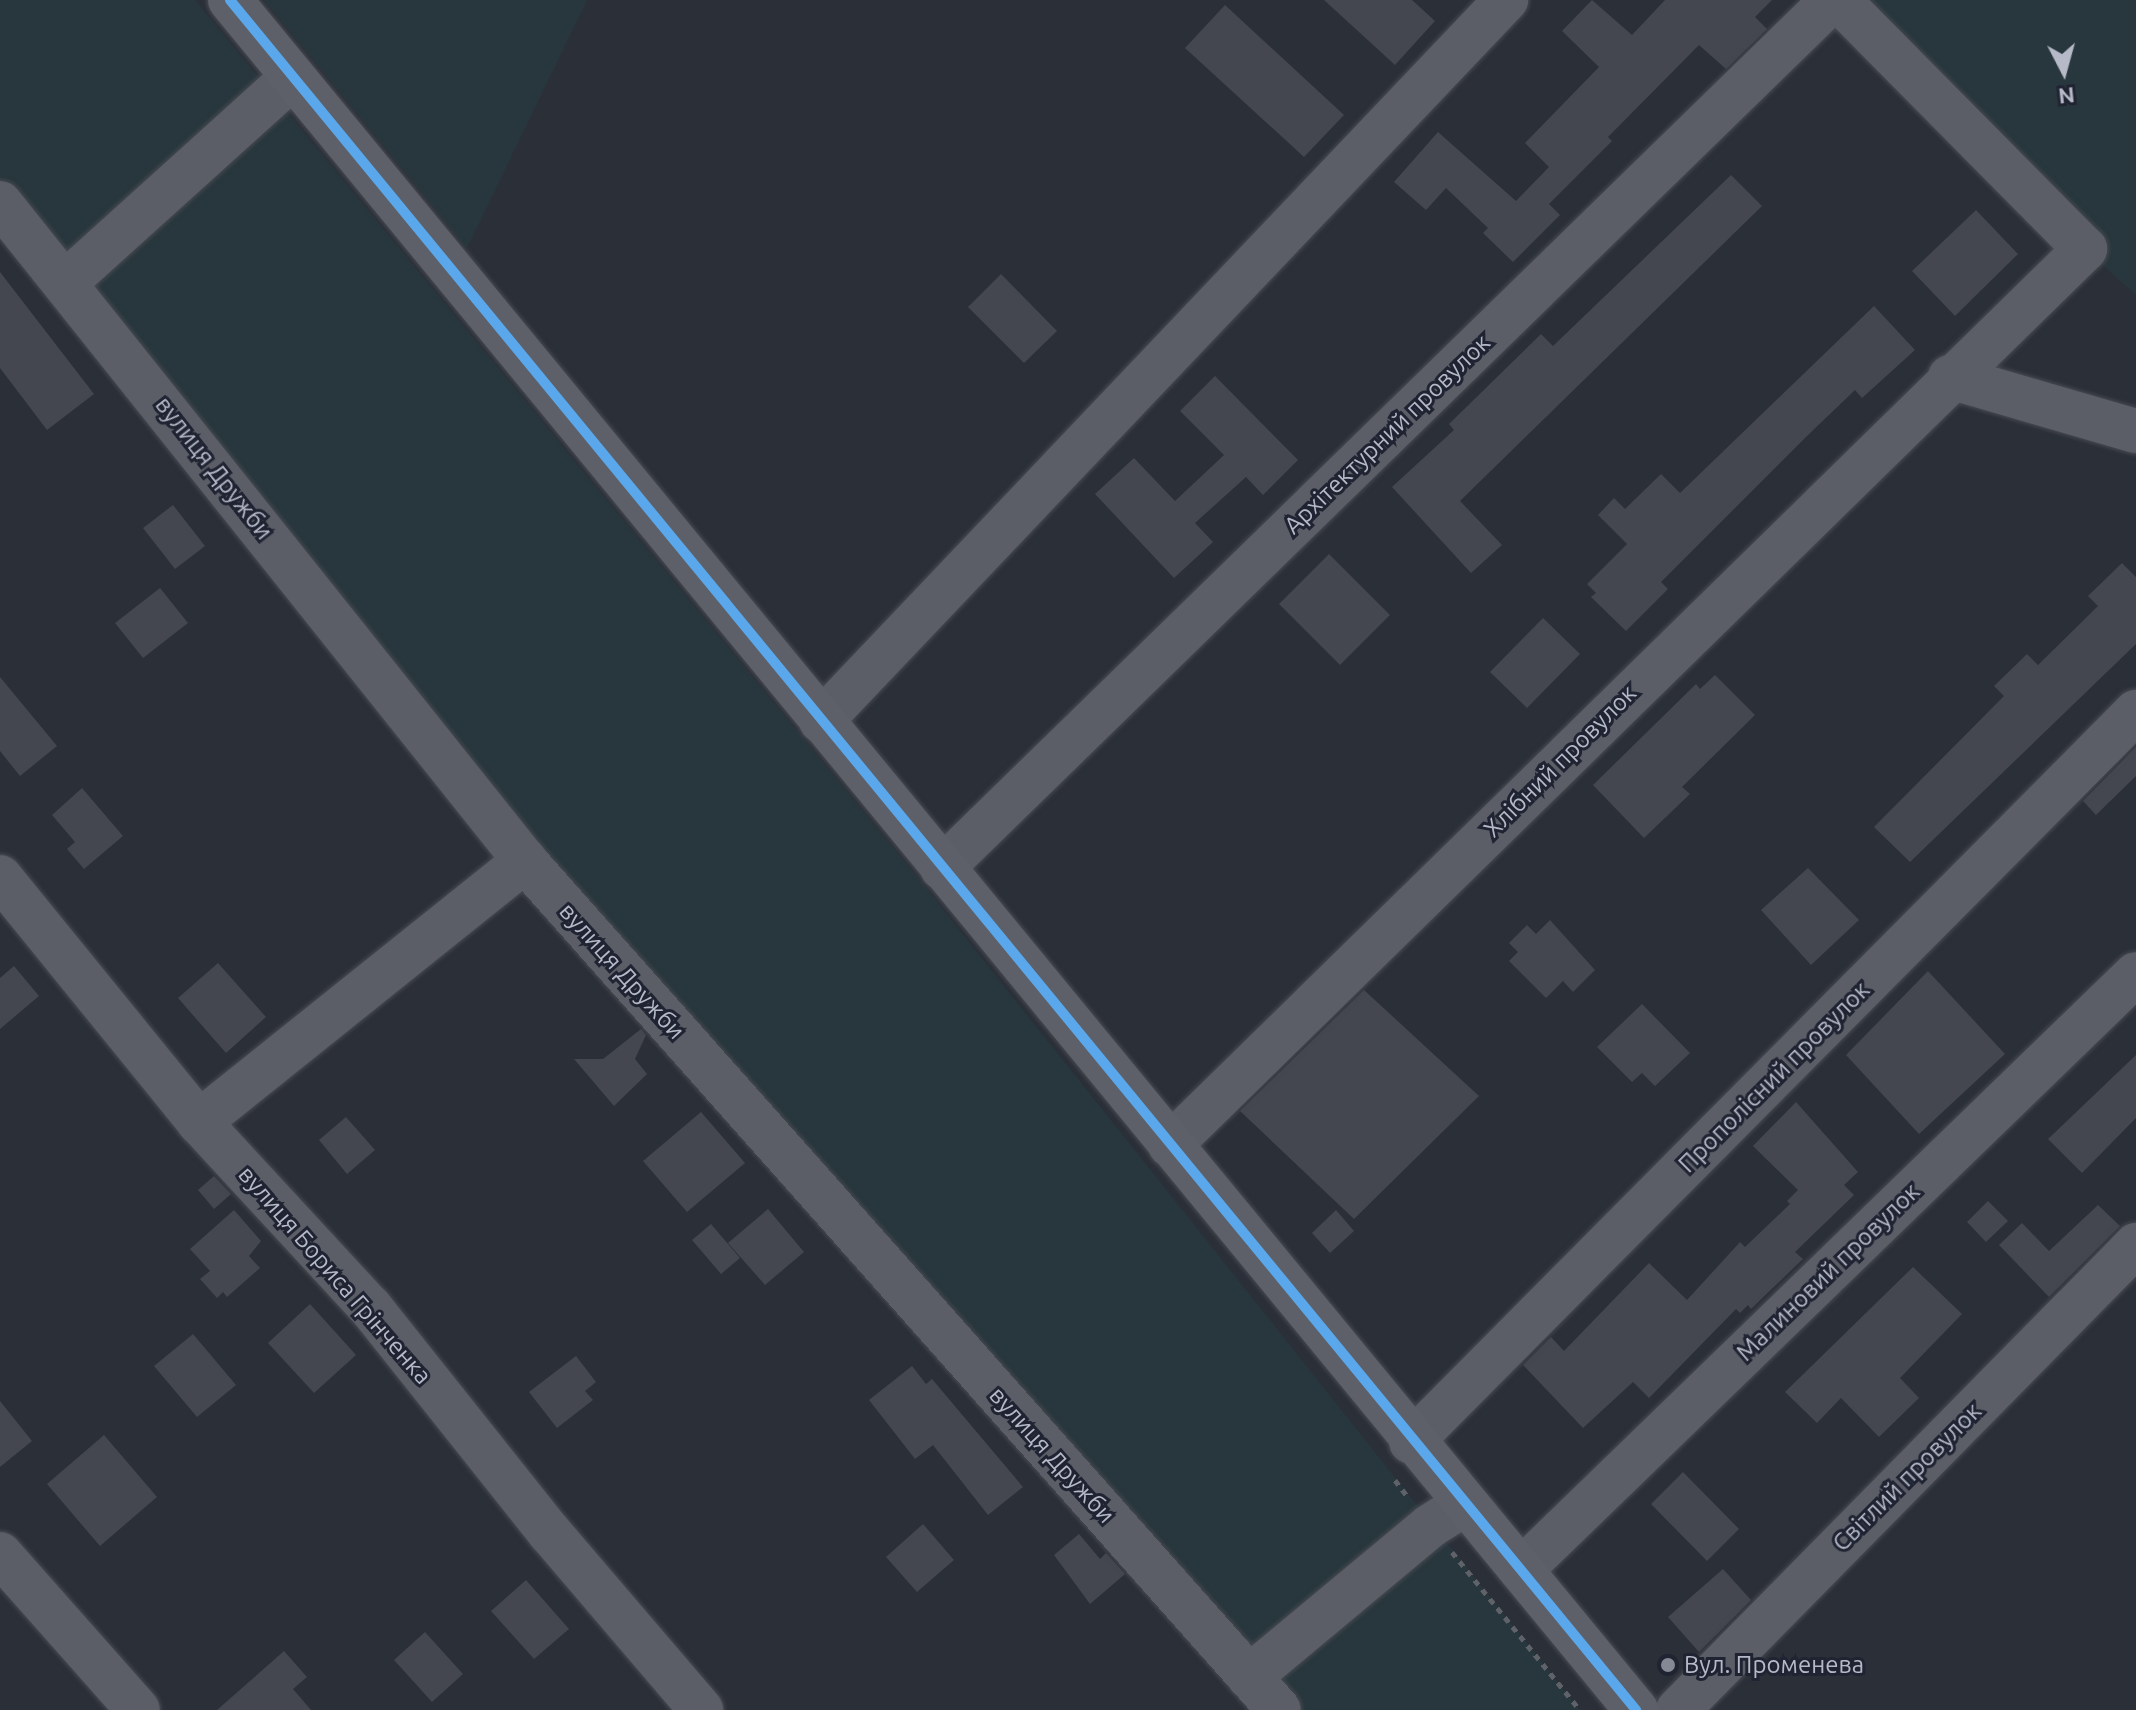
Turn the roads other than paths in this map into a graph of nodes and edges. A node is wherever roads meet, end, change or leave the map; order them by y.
1 (230, 0) edge
2 (1506, 0) edge
3 (1832, 0) edge
4 (1839, 0) edge
5 (293, 77) junction
6 (0, 203) edge
7 (66, 282) junction
8 (1950, 377) junction
9 (2136, 431) edge
10 (2136, 712) edge
11 (821, 721) junction
12 (525, 861) junction
13 (942, 868) junction
14 (0, 877) edge
15 (2136, 974) edge
16 (199, 1122) junction
17 (1170, 1145) junction
18 (2136, 1245) edge
19 (1411, 1442) junction
20 (1465, 1504) junction
21 (0, 1554) edge
22 (1521, 1570) junction
23 (1249, 1677) junction
24 (138, 1710) edge
25 (701, 1710) edge
26 (1279, 1710) edge
27 (1636, 1710) edge
28 (1678, 1710) edge

1 - 5 main road
2 - 11 street
3 - 13 street, Архітектурний провулок
4 - 8 street, Хлібний провулок
5 - 7 street
5 - 11 main road
6 - 7 street, вулиця Дружби
7 - 12 street, вулиця Дружби
8 - 9 street
8 - 17 street, Хлібний провулок
10 - 19 street, Прополісний провулок
11 - 13 main road
12 - 16 street
12 - 23 street, вулиця Дружби
13 - 17 main road
14 - 16 street, вулиця Бориса Грінченка
15 - 22 street, Малиновий провулок
16 - 25 street, вулиця Бориса Грінченка
17 - 19 main road
18 - 28 street, Світлий провулок
19 - 20 main road
20 - 22 main road
20 - 23 street
21 - 24 street
22 - 27 main road
23 - 26 street, вулиця Дружби

